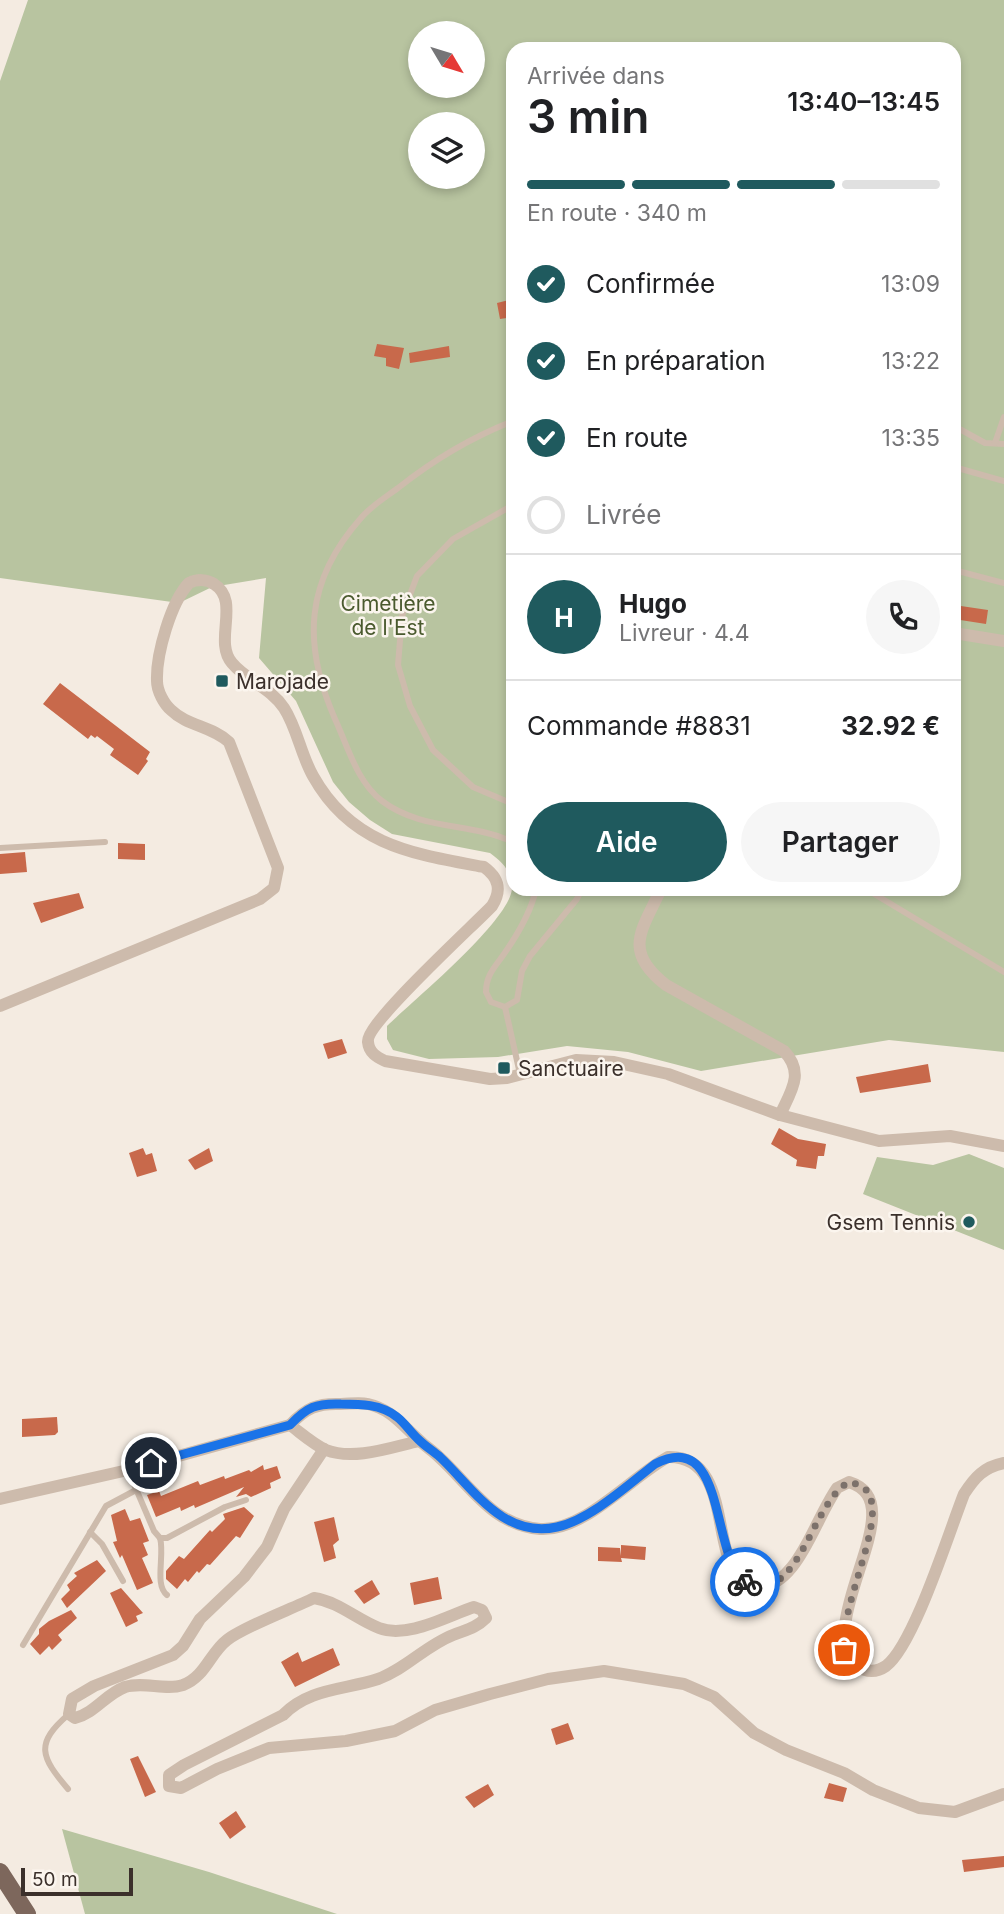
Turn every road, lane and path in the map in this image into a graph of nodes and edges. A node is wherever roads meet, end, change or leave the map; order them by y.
1 (1004, 417) edge
2 (506, 425) edge
3 (961, 430) edge
4 (995, 443) junction
5 (1004, 444) edge
6 (961, 469) edge
7 (1004, 481) edge
8 (506, 509) edge
9 (961, 572) edge
10 (1004, 583) edge
11 (961, 634) edge
12 (1004, 641) edge
13 (506, 801) edge
14 (506, 840) edge
15 (105, 842) dead end
16 (0, 848) edge
17 (534, 896) edge
18 (579, 896) edge
19 (659, 896) edge
20 (878, 896) edge
21 (1004, 972) edge
22 (0, 1006) edge
23 (505, 1007) junction
24 (520, 1074) junction
25 (780, 1115) junction
26 (1004, 1146) edge
27 (290, 1425) junction
28 (419, 1441) junction
29 (324, 1449) junction
30 (1004, 1463) edge
31 (128, 1470) junction
32 (136, 1490) junction
33 (0, 1499) edge
34 (246, 1500) dead end
35 (90, 1532) junction
36 (160, 1538) junction
37 (123, 1581) dead end
38 (167, 1595) dead end
39 (23, 1645) dead end
40 (69, 1714) junction
41 (68, 1789) dead end
42 (1004, 1794) edge
43 (0, 1872) edge
44 (27, 1914) edge

1 - 4 lane
2 - 14 lane
3 - 4 lane
4 - 5 lane
6 - 7 lane
8 - 13 lane
9 - 10 lane
11 - 12 street
15 - 16 lane
17 - 23 lane
18 - 23 lane
19 - 25 street
20 - 21 lane
22 - 24 street
23 - 24 lane
24 - 25 street
25 - 26 street
27 - 28 street
27 - 29 street
27 - 31 street
28 - 29 street
28 - 30 street
29 - 40 street
31 - 32 lane
31 - 33 street
32 - 35 lane
32 - 36 lane
34 - 36 lane
35 - 37 lane
35 - 39 lane
36 - 38 lane
40 - 41 lane
40 - 42 street
43 - 44 main road

